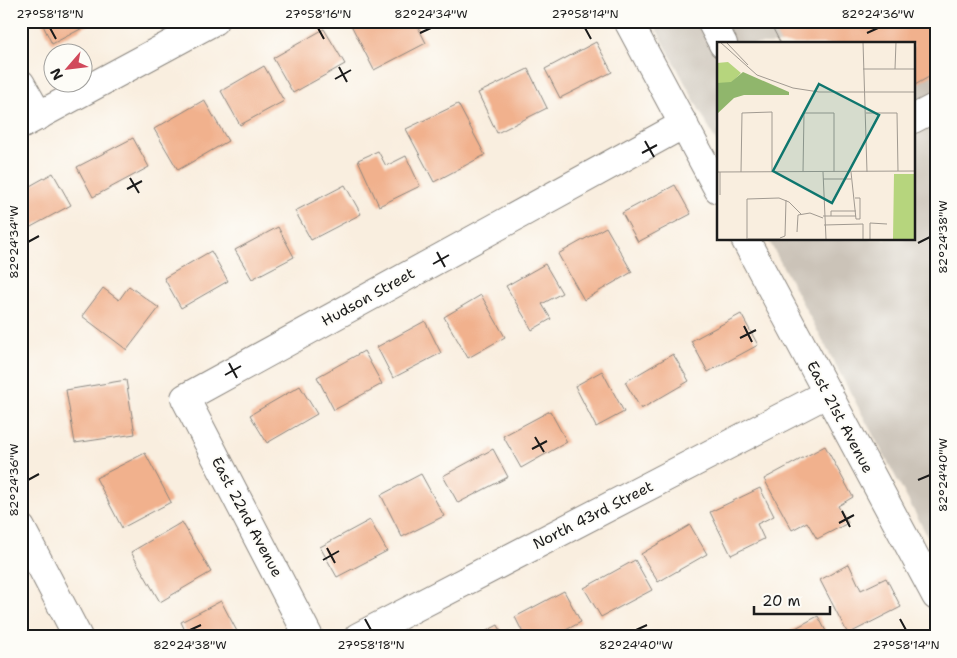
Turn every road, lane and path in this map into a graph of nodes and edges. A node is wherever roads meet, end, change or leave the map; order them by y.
1 (214, 21) edge
2 (628, 21) edge
3 (712, 21) edge
4 (722, 42) edge
5 (21, 84) edge
6 (936, 107) edge
7 (914, 118) edge
8 (30, 121) edge
9 (684, 124) junction
10 (717, 187) edge
11 (746, 240) edge
12 (828, 393) junction
13 (185, 398) joint
14 (21, 528) edge
15 (936, 596) edge
16 (78, 637) edge
17 (310, 637) edge
18 (358, 637) edge

1 - 8 street
2 - 9 street
3 - 4 street
5 - 8 street
6 - 7 street
9 - 10 street
9 - 13 street, Hudson Street
11 - 12 street, East 21st Avenue
12 - 15 street, East 21st Avenue
12 - 18 street, North 43rd Street
13 - 17 street, East 22nd Avenue
14 - 16 street

